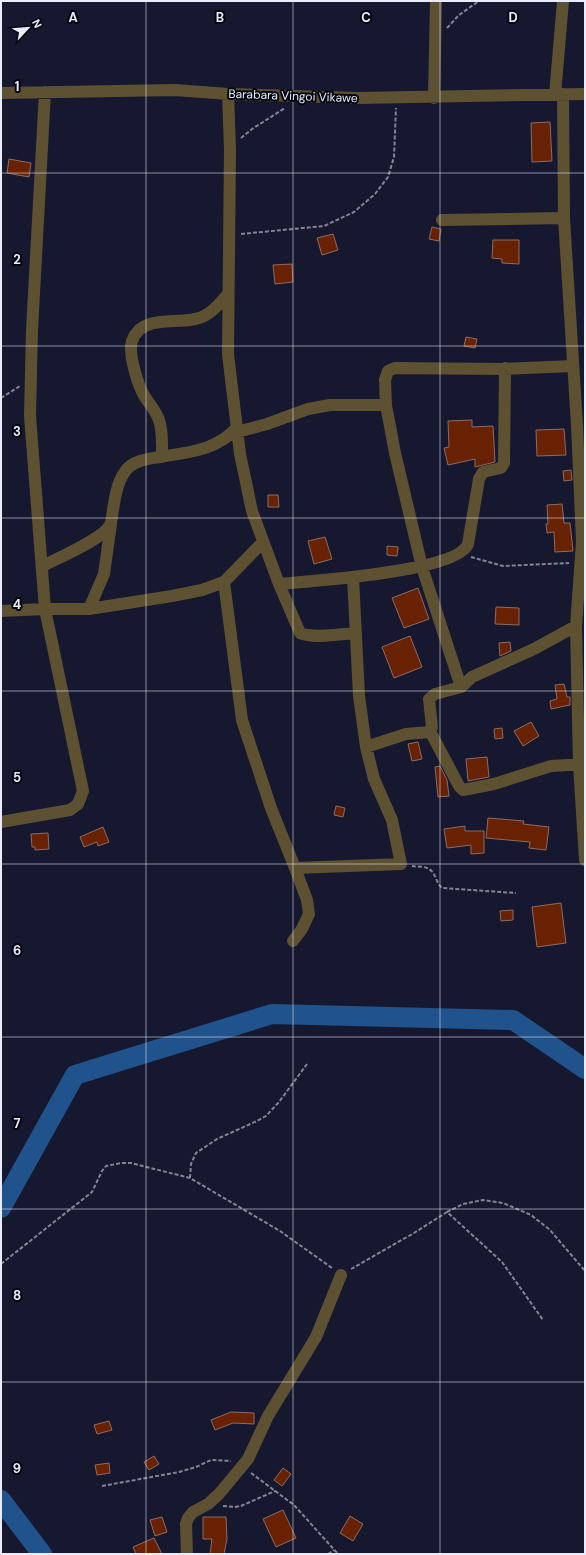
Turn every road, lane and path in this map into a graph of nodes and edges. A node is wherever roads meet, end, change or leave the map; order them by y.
1 (436, 1) edge
2 (479, 1) edge
3 (563, 1) edge
4 (435, 42) junction
5 (45, 92) junction
6 (1, 93) edge
7 (228, 94) junction
8 (559, 94) junction
9 (585, 94) edge
10 (302, 98) junction
11 (396, 98) junction
12 (434, 98) junction
13 (230, 149) junction
14 (564, 218) junction
15 (442, 220) dead end
16 (230, 236) junction
17 (228, 294) junction
18 (573, 366) junction
19 (505, 368) junction
20 (31, 379) junction
21 (1, 398) edge
22 (386, 404) junction
23 (237, 429) junction
24 (162, 457) junction
25 (111, 524) junction
26 (263, 542) junction
27 (584, 542) edge
28 (471, 557) dead end
29 (581, 563) junction
30 (43, 566) junction
31 (422, 567) junction
32 (353, 577) junction
33 (224, 582) junction
34 (279, 584) junction
35 (45, 609) junction
36 (89, 609) junction
37 (1, 611) edge
38 (576, 626) junction
39 (356, 633) junction
40 (461, 687) junction
41 (430, 731) junction
42 (366, 746) junction
43 (582, 765) edge
44 (1, 822) edge
45 (585, 855) edge
46 (585, 860) edge
47 (401, 864) junction
48 (296, 868) junction
49 (516, 894) dead end
50 (293, 940) dead end
51 (307, 1064) dead end
52 (190, 1178) junction
53 (447, 1212) junction
54 (1, 1264) edge
55 (585, 1270) edge
56 (341, 1274) junction
57 (543, 1320) dead end
58 (244, 1464) junction
59 (102, 1486) dead end
60 (275, 1490) junction
61 (208, 1504) junction
62 (334, 1550) junction
63 (187, 1554) edge
64 (328, 1554) edge
65 (338, 1554) edge

1 - 4 street
2 - 4 path
3 - 8 street
4 - 12 street
5 - 6 street, Barabara Vingoi Vikawe
5 - 7 street, Barabara Vingoi Vikawe
5 - 20 street
7 - 10 street, Barabara Vingoi Vikawe
7 - 13 street
8 - 9 street, Barabara Vingoi Vikawe
8 - 12 street, Barabara Vingoi Vikawe
8 - 14 street
10 - 11 street, Barabara Vingoi Vikawe
10 - 13 path
11 - 12 street, Barabara Vingoi Vikawe
11 - 16 path
13 - 16 street
14 - 15 street
14 - 18 street
16 - 17 street
17 - 23 street
17 - 24 street
18 - 19 street
18 - 27 street
19 - 22 street
19 - 31 street
20 - 21 path
20 - 30 street
22 - 23 street
22 - 31 street
23 - 24 street
23 - 26 street
24 - 25 street
25 - 30 street
25 - 36 street
26 - 33 street
26 - 34 street
27 - 29 street
28 - 29 path
29 - 38 street
30 - 35 street
31 - 32 street
31 - 40 street
32 - 34 street
32 - 39 street
33 - 36 street
33 - 48 street
34 - 39 street
35 - 36 street
35 - 37 street
35 - 44 street
38 - 40 street
38 - 43 street
39 - 42 street
40 - 41 street
41 - 42 street
41 - 43 street
42 - 47 street
43 - 45 street
45 - 46 street
47 - 48 street
47 - 49 path
48 - 50 street
51 - 52 path
52 - 54 path
52 - 56 path
53 - 55 path
53 - 56 path
53 - 57 path
56 - 58 street
58 - 59 path
58 - 60 path
58 - 61 street
60 - 61 path
60 - 62 path
61 - 63 street
62 - 64 path
62 - 65 path

